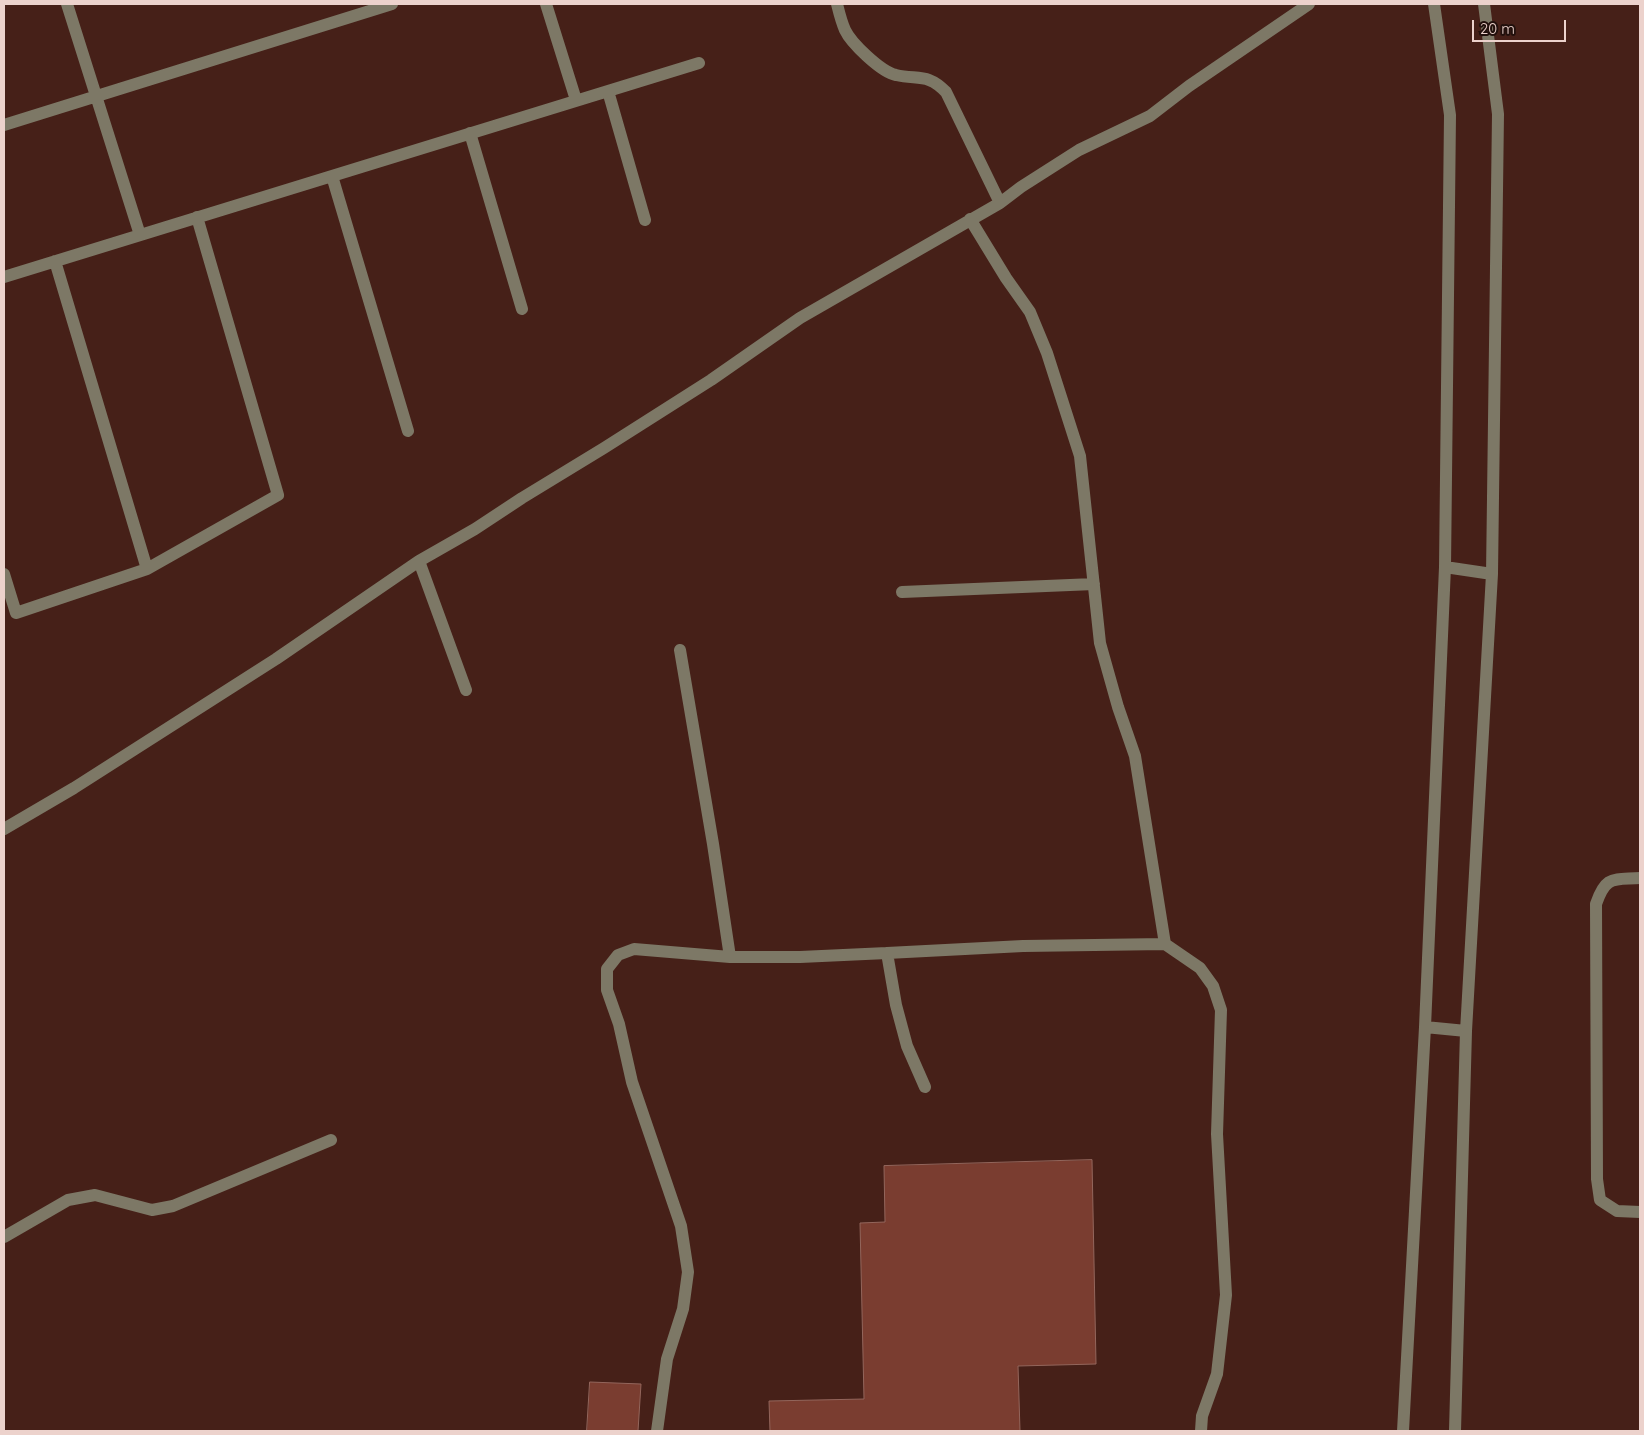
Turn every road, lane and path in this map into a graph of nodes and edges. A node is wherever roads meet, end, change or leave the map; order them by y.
1 (67, 4) edge
2 (392, 4) edge
3 (546, 4) edge
4 (836, 4) edge
5 (1309, 4) edge
6 (1434, 4) edge
7 (1484, 4) edge
8 (699, 63) dead end
9 (608, 91) junction
10 (96, 96) junction
11 (576, 100) junction
12 (4, 125) edge
13 (470, 134) junction
14 (332, 176) junction
15 (1000, 203) junction
16 (197, 218) junction
17 (970, 219) junction
18 (645, 220) dead end
19 (140, 235) junction
20 (55, 261) junction
21 (4, 277) edge
22 (522, 309) dead end
23 (408, 431) dead end
24 (419, 561) junction
25 (1445, 567) junction
26 (147, 569) junction
27 (4, 574) edge
28 (1492, 574) junction
29 (1094, 584) junction
30 (902, 592) dead end
31 (680, 650) dead end
32 (466, 690) dead end
33 (4, 829) edge
34 (1640, 878) edge
35 (1165, 944) junction
36 (887, 953) junction
37 (730, 957) junction
38 (1425, 1027) junction
39 (1466, 1031) junction
40 (926, 1087) dead end
41 (331, 1140) dead end
42 (1640, 1212) edge
43 (4, 1237) edge
44 (657, 1431) edge
45 (1200, 1431) edge
46 (1403, 1431) edge
47 (1455, 1431) edge

1 - 10 street
2 - 10 street
3 - 11 street
4 - 15 street
5 - 15 street
6 - 25 street
7 - 28 street
8 - 9 street
9 - 11 street
9 - 18 street
10 - 12 street
10 - 19 street
11 - 13 street
13 - 14 street
13 - 22 street
14 - 16 street
14 - 23 street
15 - 17 street
16 - 19 street
16 - 26 street
17 - 24 street
17 - 29 street
19 - 20 street
20 - 21 street
20 - 26 street
24 - 32 street
24 - 33 street
25 - 28 street
25 - 38 street
26 - 27 street
28 - 39 street
29 - 30 street
29 - 35 street
31 - 37 street
34 - 42 street
35 - 36 street
35 - 45 street
36 - 37 street
36 - 40 street
37 - 44 street
38 - 39 street
38 - 46 street
39 - 47 street
41 - 43 street

